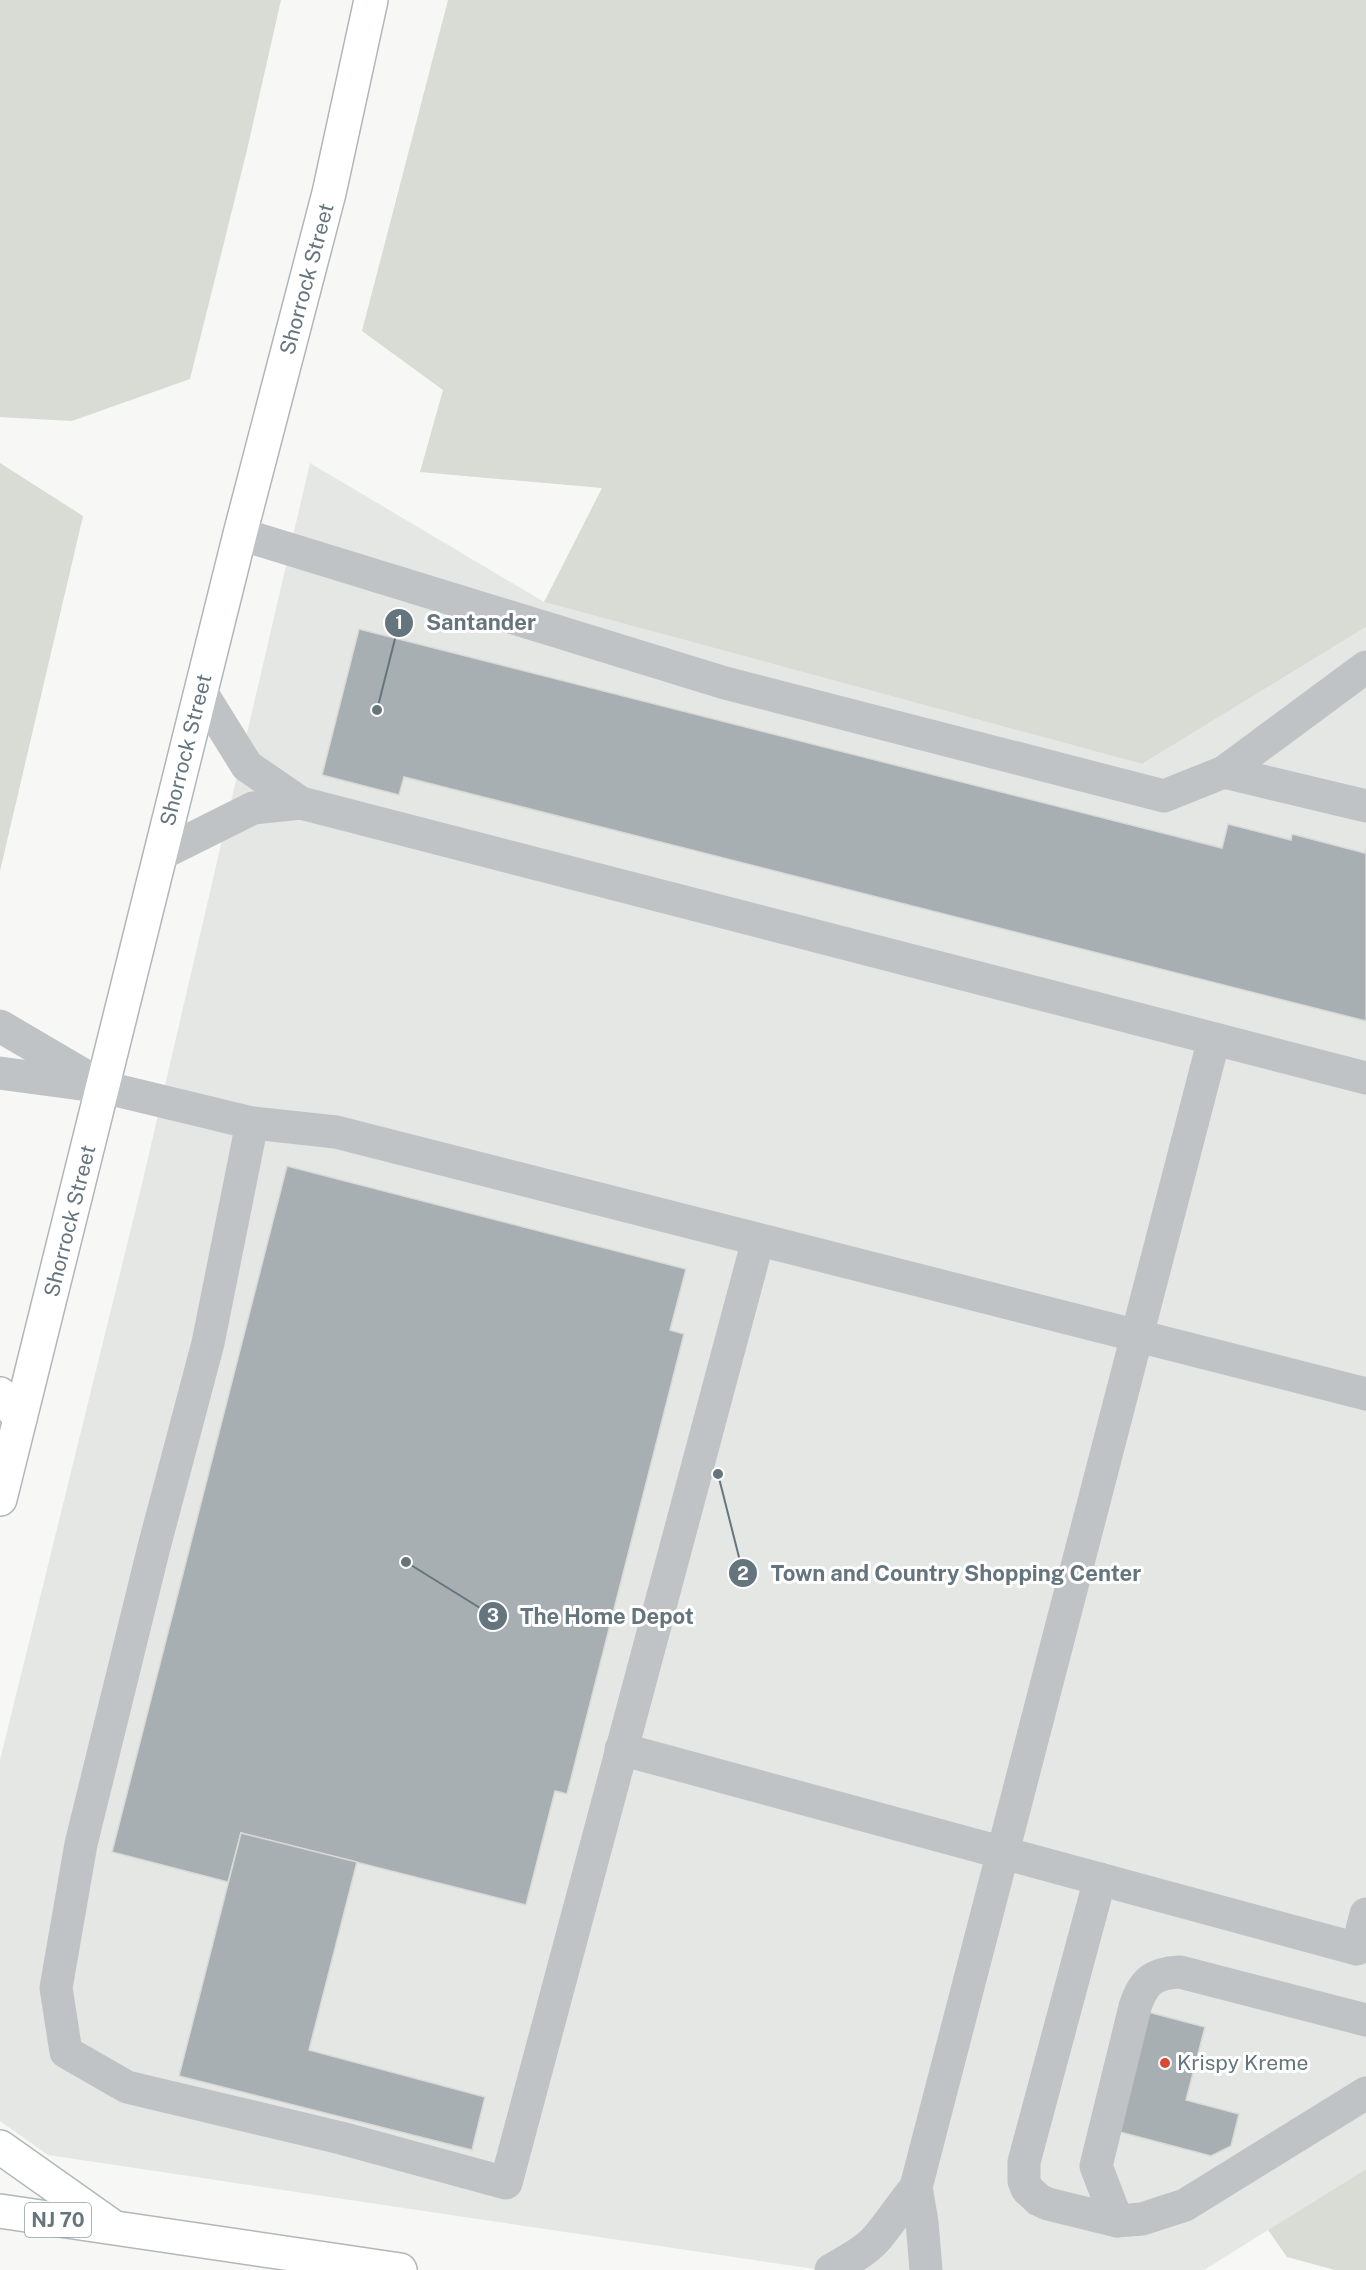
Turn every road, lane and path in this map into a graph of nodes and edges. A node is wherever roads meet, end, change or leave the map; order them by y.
1 (371, 0) edge
2 (240, 534) junction
3 (1366, 667) edge
4 (201, 692) junction
5 (1224, 772) junction
6 (301, 803) junction
7 (1366, 806) edge
8 (161, 854) junction
9 (0, 1026) edge
10 (1214, 1039) junction
11 (0, 1073) edge
12 (1366, 1078) edge
13 (103, 1087) junction
14 (252, 1123) junction
15 (758, 1240) junction
16 (1138, 1336) junction
17 (1366, 1394) edge
18 (10, 1406) edge
19 (0, 1499) edge
20 (621, 1749) junction
21 (1003, 1852) junction
22 (1100, 1879) junction
23 (1366, 1914) edge
24 (1362, 1950) edge
25 (1366, 2020) edge
26 (1366, 2093) edge
27 (0, 2147) edge
28 (916, 2187) junction
29 (0, 2211) edge
30 (1117, 2221) junction
31 (115, 2228) junction
32 (400, 2270) edge
33 (831, 2270) edge
34 (926, 2270) edge

1 - 2 main road, Shorrock Street
2 - 4 main road, Shorrock Street
2 - 5 lane
3 - 5 lane
4 - 6 lane
4 - 8 main road, Shorrock Street
5 - 7 lane
6 - 8 lane
6 - 10 lane
8 - 13 main road, Shorrock Street
9 - 13 lane
10 - 12 lane
10 - 16 lane
11 - 13 lane
13 - 14 lane
13 - 18 main road, Shorrock Street
14 - 15 lane
14 - 20 lane
15 - 16 lane
15 - 20 lane
16 - 17 lane
16 - 21 lane
18 - 19 main road, Shorrock Street
20 - 21 lane
21 - 22 lane
21 - 28 lane
22 - 24 lane
22 - 30 lane
23 - 24 lane
25 - 30 lane
26 - 30 lane
27 - 31 main road
28 - 33 lane
28 - 34 lane
29 - 31 main road, NJ 70
31 - 32 main road, NJ 70

